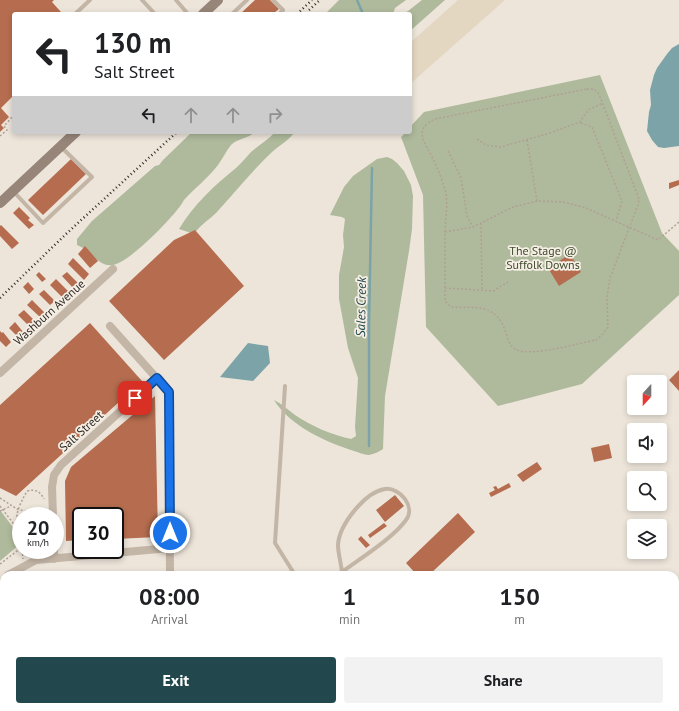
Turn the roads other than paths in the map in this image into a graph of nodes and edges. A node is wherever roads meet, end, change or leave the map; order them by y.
1 (90, 0) edge
2 (142, 0) edge
3 (218, 0) edge
4 (247, 0) edge
5 (273, 0) edge
6 (179, 1) edge
7 (77, 12) edge
8 (153, 12) edge
9 (187, 12) edge
10 (208, 12) edge
11 (234, 12) edge
12 (281, 12) edge
13 (74, 134) edge
14 (61, 146) junction
15 (13, 191) junction
16 (0, 203) edge
17 (113, 269) dead end
18 (110, 326) dead end
19 (0, 373) edge
20 (157, 378) junction
21 (285, 386) dead end
22 (53, 507) edge
23 (170, 548) junction
24 (64, 558) edge
25 (54, 559) edge
26 (15, 571) edge
27 (170, 571) edge
28 (292, 571) edge
29 (342, 571) edge
30 (345, 571) edge

1 - 7 lane
2 - 8 lane
3 - 10 main road
4 - 11 lane
5 - 12 lane
6 - 9 lane
13 - 14 main road
14 - 15 main road
14 - 15 lane
15 - 16 main road
17 - 19 street, Washburn Avenue
18 - 20 street
20 - 22 street, Salt Street
20 - 23 street
21 - 28 lane
23 - 24 street
23 - 27 street
25 - 26 street
29 - 30 lane

